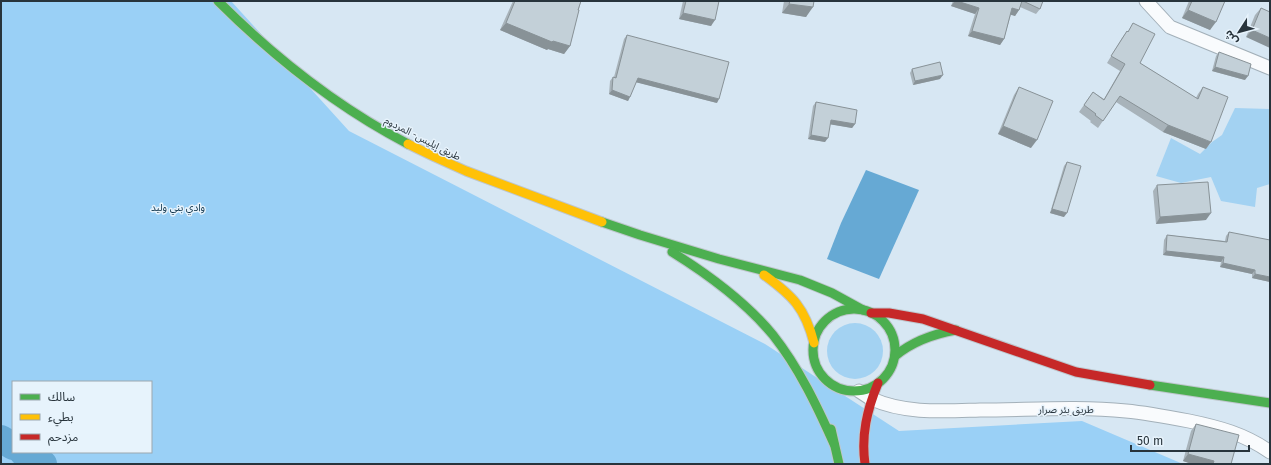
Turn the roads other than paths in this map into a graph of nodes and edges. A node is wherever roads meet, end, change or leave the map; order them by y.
1 (218, 1) edge
2 (1146, 1) edge
3 (1270, 68) edge
4 (651, 238) junction
5 (759, 270) junction
6 (867, 311) junction
7 (956, 330) junction
8 (814, 343) junction
9 (895, 356) junction
10 (817, 368) junction
11 (878, 383) junction
12 (821, 387) dead end
13 (859, 391) junction
14 (871, 399) junction
15 (824, 401) dead end
16 (1270, 403) edge
17 (834, 444) junction
18 (1270, 452) edge
19 (839, 464) edge
20 (865, 464) edge

1 - 4 highway, طريق إيليس- المردوم
2 - 3 street
4 - 5 highway
4 - 17 highway
5 - 6 highway
5 - 8 highway
6 - 7 highway
6 - 8 highway
6 - 9 highway
7 - 9 highway
7 - 16 highway
8 - 10 highway
9 - 11 highway
10 - 12 highway
10 - 13 highway
11 - 13 highway
11 - 14 highway
13 - 14 street, طريق بئر صرار
14 - 18 street, طريق بئر صرار
14 - 20 highway
15 - 17 highway
17 - 19 highway

